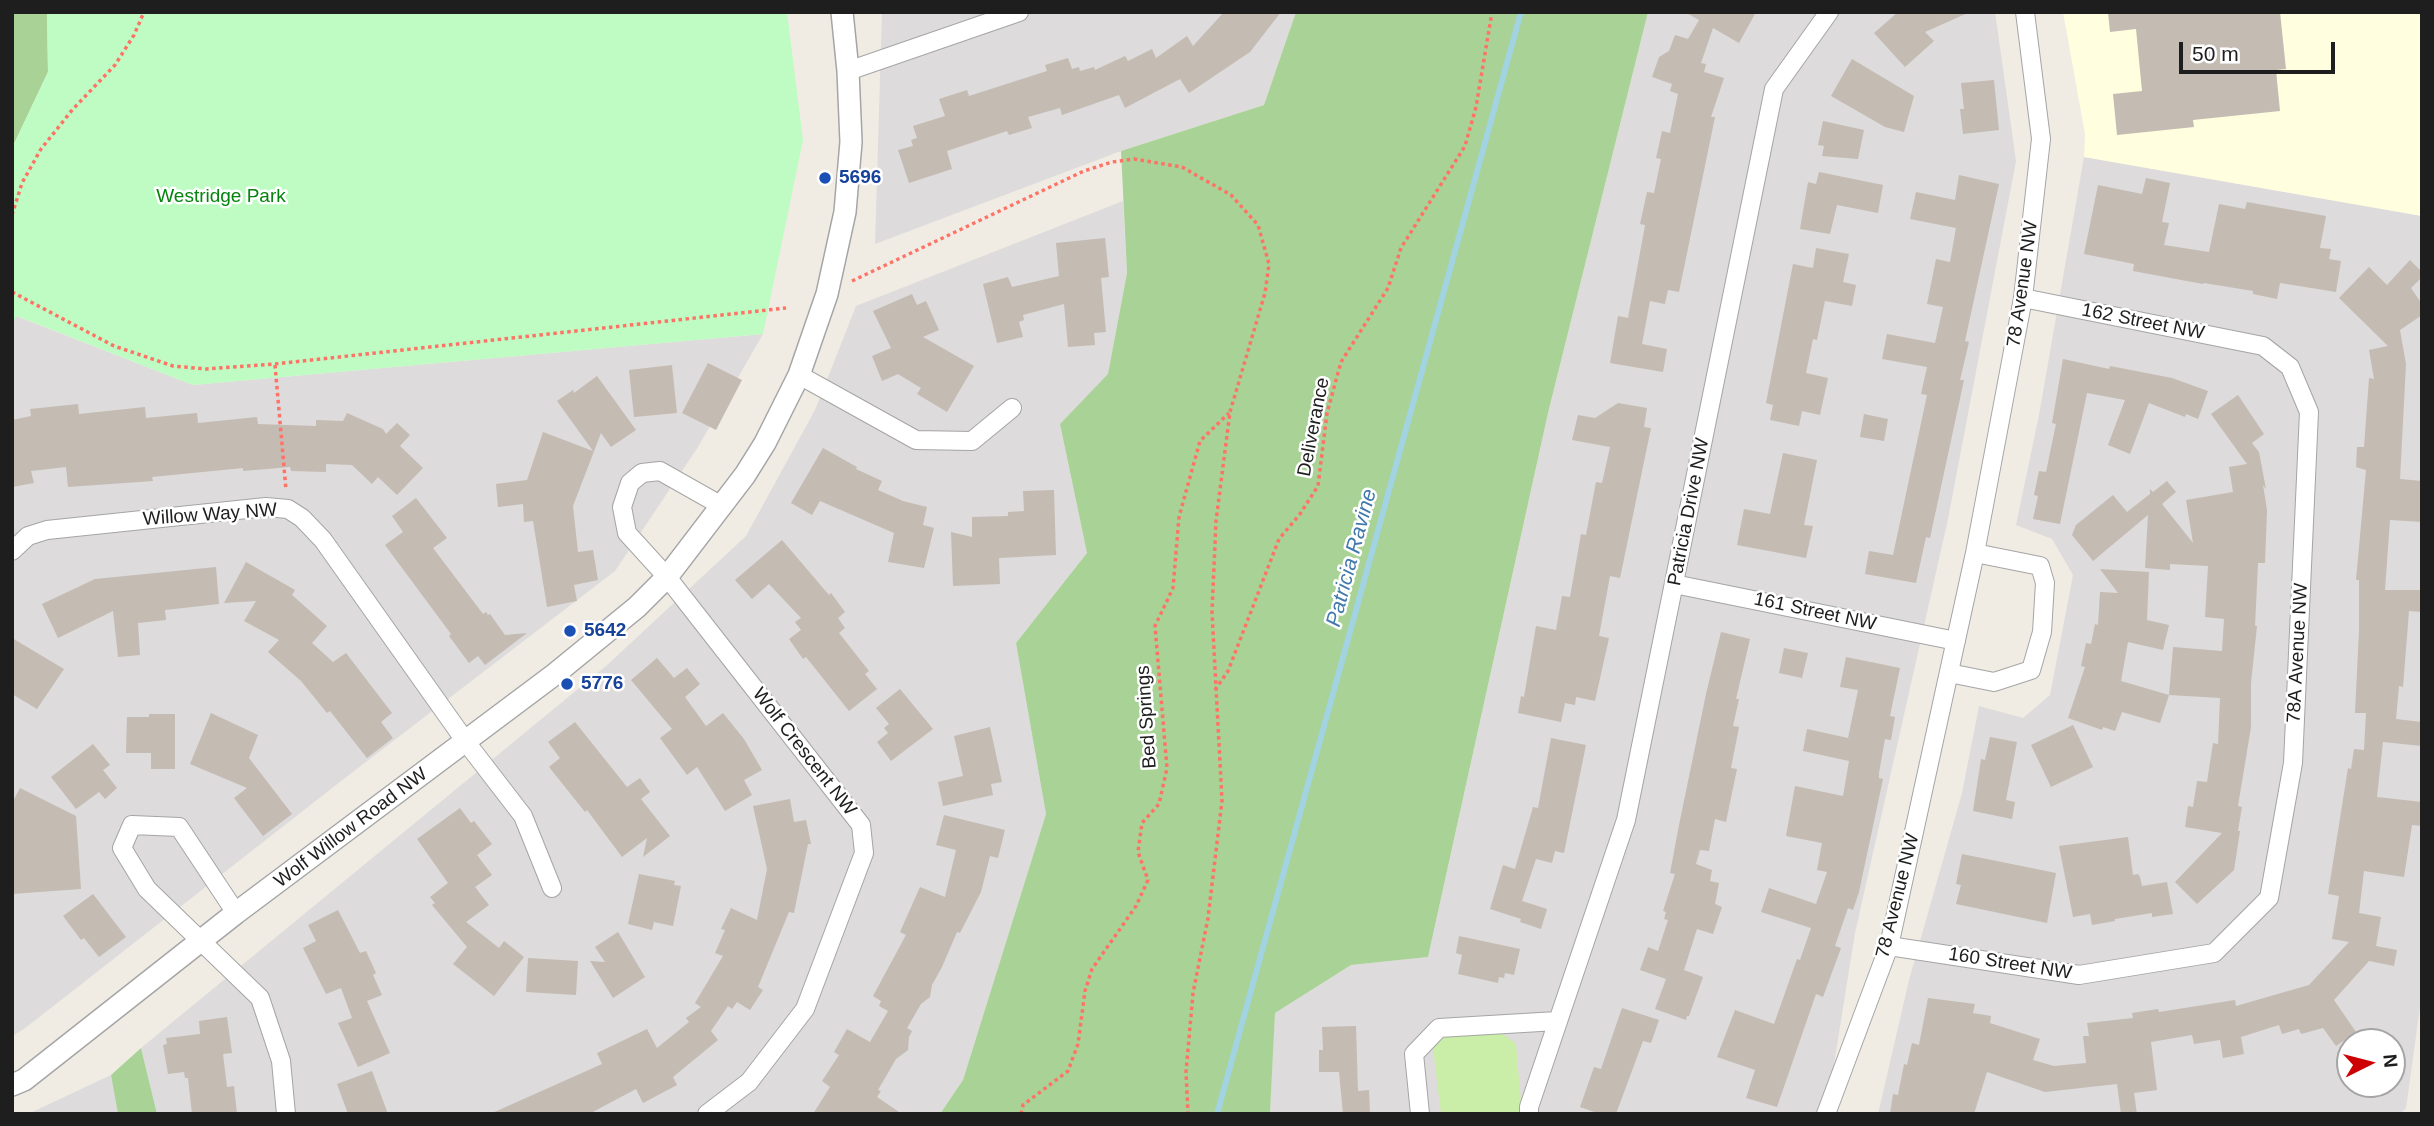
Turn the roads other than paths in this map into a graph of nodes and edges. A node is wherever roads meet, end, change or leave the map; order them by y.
1 (842, 12) edge
2 (1019, 12) edge
3 (1829, 12) edge
4 (2025, 12) edge
5 (848, 71) junction
6 (2023, 298) junction
7 (2263, 346) joint
8 (799, 375) junction
9 (1012, 408) dead end
10 (722, 506) junction
11 (12, 551) edge
12 (1975, 553) junction
13 (667, 577) junction
14 (1674, 584) junction
15 (1956, 641) junction
16 (1950, 673) junction
17 (466, 742) junction
18 (552, 888) dead end
19 (236, 913) junction
20 (200, 942) junction
21 (1889, 946) junction
22 (2214, 953) joint
23 (1557, 1021) junction
24 (12, 1085) edge
25 (286, 1114) edge
26 (707, 1114) edge
27 (1420, 1114) edge
28 (1529, 1114) edge
29 (1826, 1114) edge

1 - 5 street, Wolf Willow Road NW
2 - 5 street
3 - 14 street, Patricia Drive NW
4 - 6 street, 78 Avenue NW
5 - 8 street, Wolf Willow Road NW
6 - 7 street, 162 Street NW
6 - 12 street, 78 Avenue NW
7 - 22 street, 78A Avenue NW
8 - 9 street
8 - 10 street, Wolf Willow Road NW
10 - 13 street, Wolf Willow Road NW
10 - 13 street
11 - 17 street, Willow Way NW
12 - 15 street, 78 Avenue NW
12 - 16 street
13 - 17 street, Wolf Willow Road NW
13 - 26 street, Wolf Crescent NW
14 - 15 street, 161 Street NW
14 - 23 street, Patricia Drive NW
15 - 16 street, 78 Avenue NW
16 - 21 street, 78 Avenue NW
17 - 18 street
17 - 19 street, Wolf Willow Road NW
19 - 20 street, Wolf Willow Road NW
19 - 20 street
20 - 24 street, Wolf Willow Road NW
20 - 25 street
21 - 22 street, 160 Street NW
21 - 29 street, 78 Avenue NW
23 - 27 street
23 - 28 street, Patricia Drive NW

